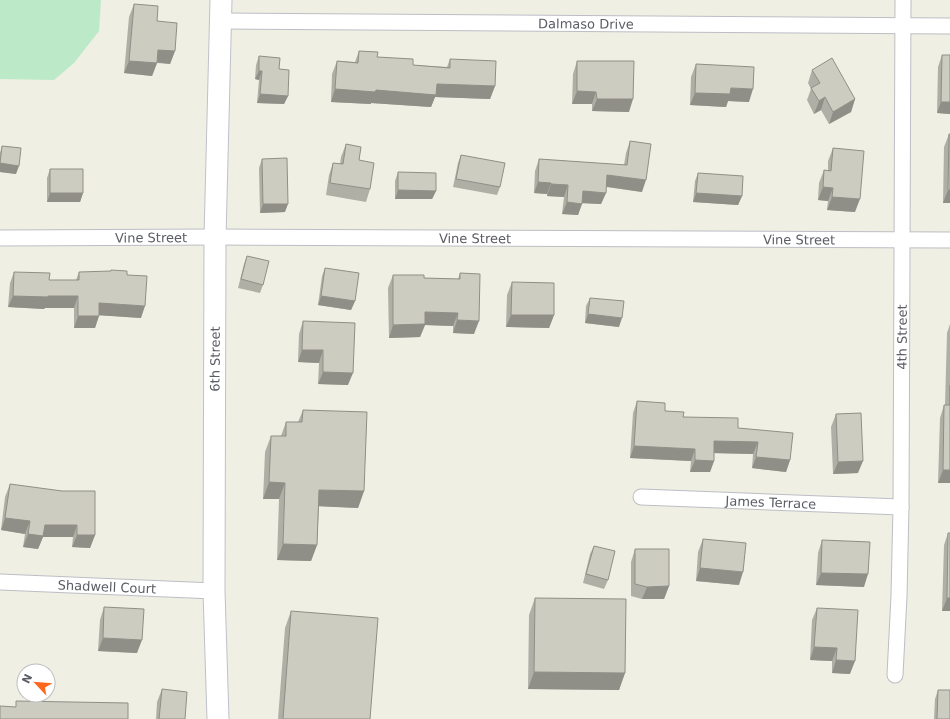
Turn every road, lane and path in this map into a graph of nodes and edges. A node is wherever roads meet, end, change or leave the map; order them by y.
1 (221, 0) edge
2 (903, 0) edge
3 (221, 21) junction
4 (903, 26) junction
5 (950, 26) edge
6 (215, 237) junction
7 (0, 238) edge
8 (902, 240) junction
9 (950, 240) edge
10 (641, 497) dead end
11 (901, 507) junction
12 (0, 582) edge
13 (214, 591) junction
14 (895, 675) dead end
15 (218, 719) edge

1 - 3 street, 6th Street
2 - 4 street, 4th Street
3 - 4 street, Dalmaso Drive
3 - 6 street, 6th Street
4 - 5 street, Dalmaso Drive
4 - 8 street, 4th Street
6 - 7 street, Vine Street
6 - 8 street, Vine Street
6 - 13 street, 6th Street
8 - 9 street, Vine Street
8 - 11 street, 4th Street
10 - 11 street, James Terrace
11 - 14 street, 4th Street
12 - 13 street, Shadwell Court
13 - 15 street, 6th Street

